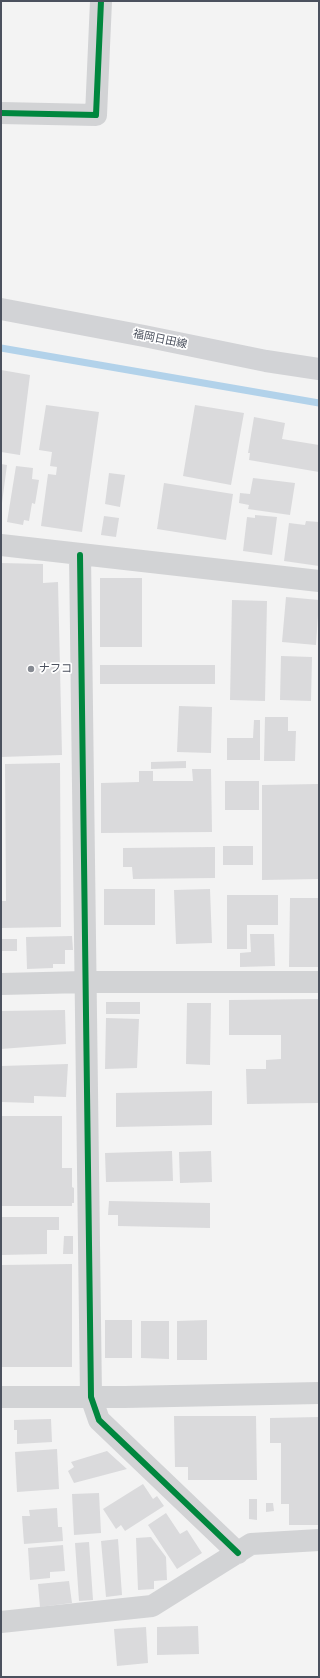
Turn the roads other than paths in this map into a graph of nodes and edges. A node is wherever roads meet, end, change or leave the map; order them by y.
1 (101, 1) edge
2 (1, 113) edge
3 (1, 309) edge
4 (319, 369) edge
5 (1, 545) edge
6 (80, 554) junction
7 (319, 581) edge
8 (86, 982) junction
9 (319, 982) edge
10 (1, 984) edge
11 (319, 1393) edge
12 (1, 1397) edge
13 (91, 1397) junction
14 (319, 1540) edge
15 (238, 1553) junction
16 (1, 1622) edge

1 - 2 street
3 - 4 main road, 福岡日田線
5 - 6 street
6 - 7 street
6 - 8 street
8 - 9 street
8 - 10 street
8 - 13 street
11 - 13 street
12 - 13 street
13 - 15 street
14 - 15 street
15 - 16 street

